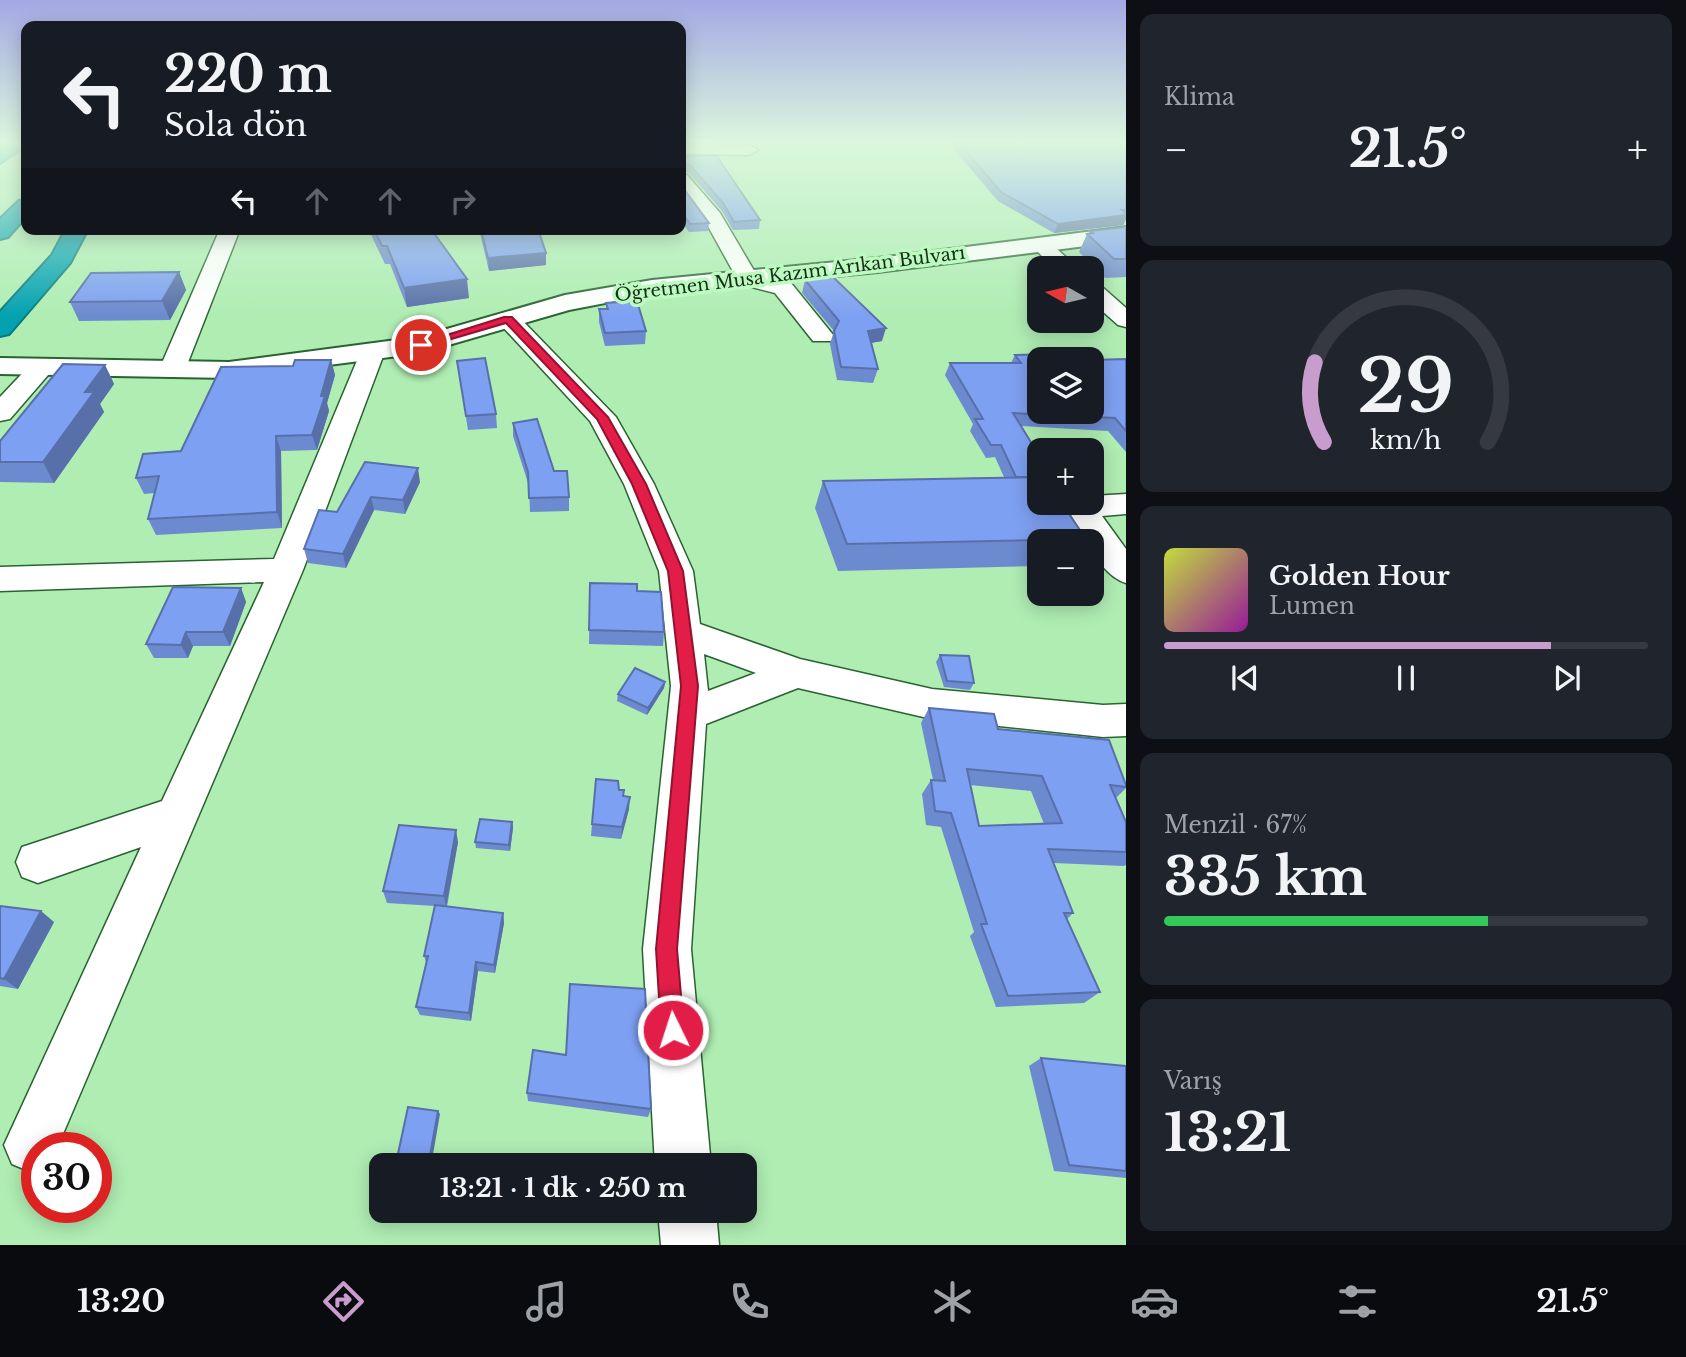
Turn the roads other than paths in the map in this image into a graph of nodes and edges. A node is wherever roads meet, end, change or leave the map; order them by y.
1 (699, 200) edge
2 (21, 210) edge
3 (0, 232) edge
4 (1126, 234) edge
5 (74, 235) edge
6 (228, 235) edge
7 (1041, 245) junction
8 (1053, 256) edge
9 (748, 278) junction
10 (1104, 301) edge
11 (508, 319) junction
12 (1126, 320) edge
13 (0, 328) edge
14 (821, 336) dead end
15 (373, 351) junction
16 (0, 366) edge
17 (42, 367) junction
18 (172, 370) junction
19 (0, 413) edge
20 (1126, 504) edge
21 (286, 570) junction
22 (1126, 571) edge
23 (0, 579) edge
24 (683, 632) junction
25 (797, 673) junction
26 (687, 715) junction
27 (1126, 720) edge
28 (180, 814) junction
29 (38, 862) dead end
30 (37, 1132) edge
31 (683, 1153) edge
32 (688, 1223) edge
33 (690, 1245) edge

1 - 9 street
2 - 3 highway
4 - 7 street, Öğretmen Musa Kazım Arıkan Bulvarı
5 - 13 highway
6 - 18 street
7 - 8 street
7 - 9 street, Öğretmen Musa Kazım Arıkan Bulvarı
9 - 11 street, Öğretmen Musa Kazım Arıkan Bulvarı
9 - 14 street
10 - 12 street
11 - 15 street, Öğretmen Musa Kazım Arıkan Bulvarı
11 - 24 street
15 - 18 street, Öğretmen Musa Kazım Arıkan Bulvarı
15 - 21 street
16 - 17 street, Öğretmen Musa Kazım Arıkan Bulvarı
17 - 18 street, Öğretmen Musa Kazım Arıkan Bulvarı
17 - 19 street
20 - 22 street
21 - 23 street
21 - 28 street
24 - 25 street
24 - 26 street
25 - 26 street
25 - 27 street
26 - 31 street
28 - 29 street
28 - 30 street
32 - 33 street

